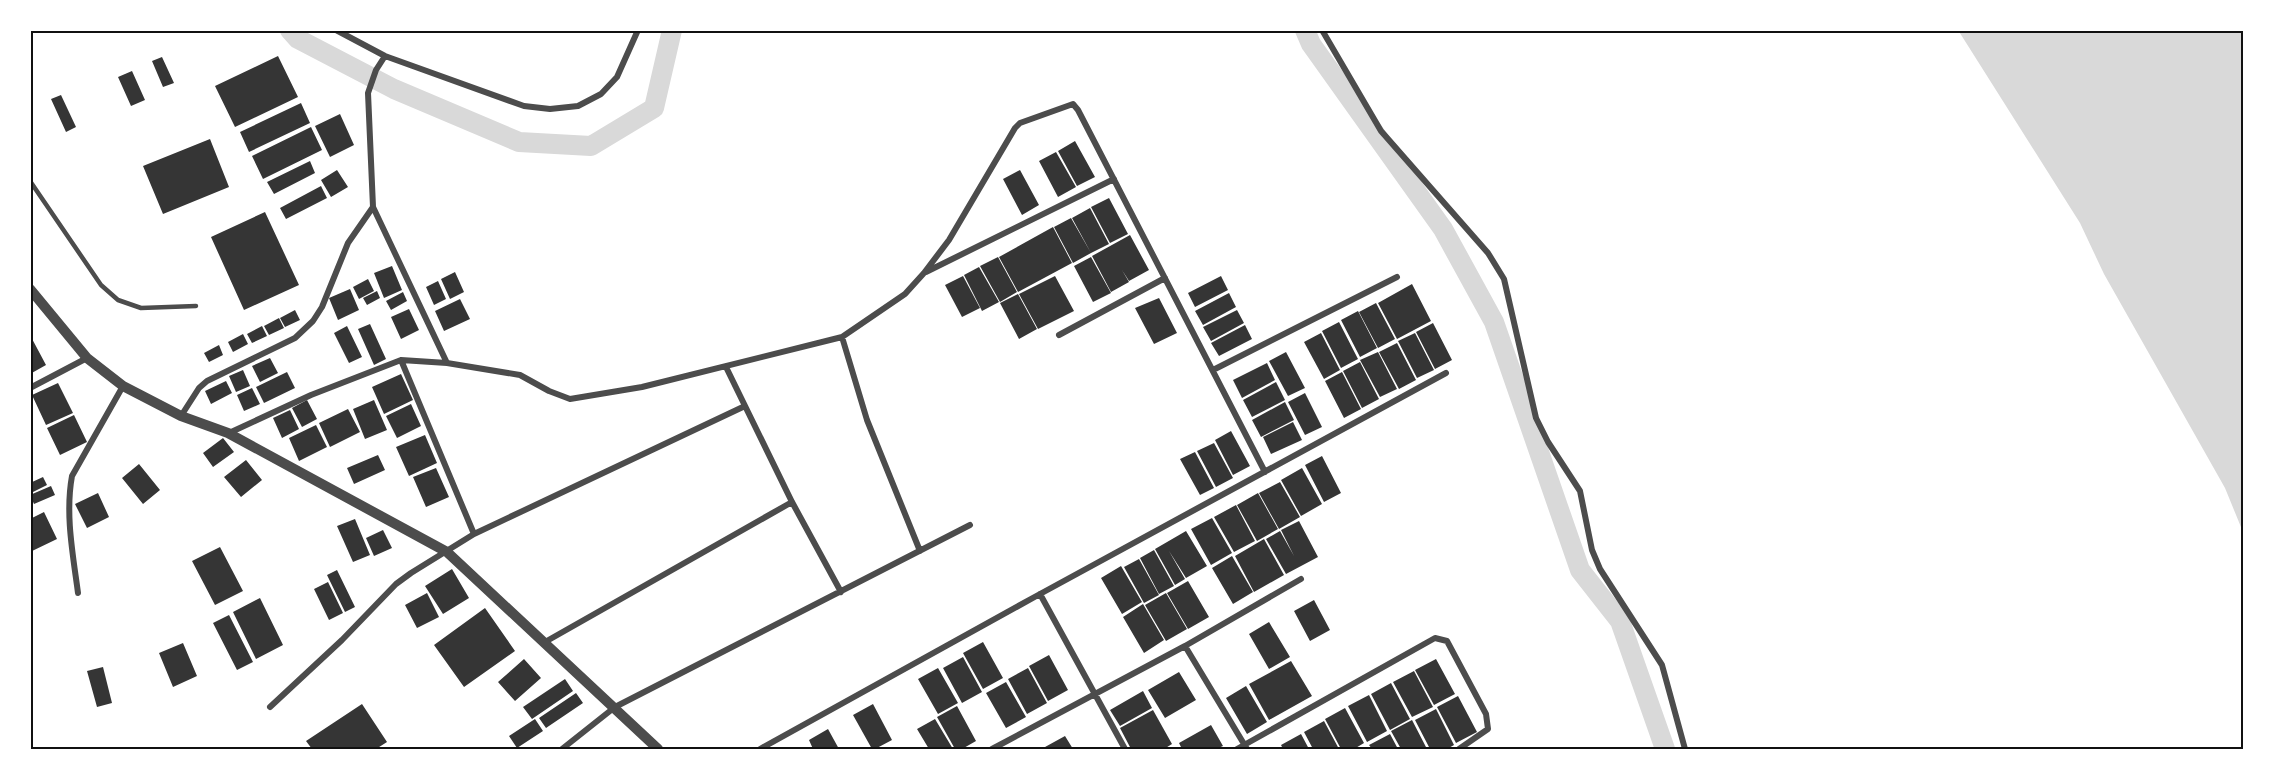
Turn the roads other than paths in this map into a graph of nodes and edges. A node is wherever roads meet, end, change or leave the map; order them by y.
1 (336, 30) edge
2 (638, 30) edge
3 (1322, 30) edge
4 (385, 56) junction
5 (1114, 179) junction
6 (30, 181) edge
7 (373, 207) junction
8 (924, 273) junction
9 (1397, 277) dead end
10 (1165, 278) junction
11 (30, 289) edge
12 (195, 306) dead end
13 (1059, 335) dead end
14 (842, 337) junction
15 (87, 358) junction
16 (401, 360) junction
17 (447, 363) junction
18 (726, 367) junction
19 (1213, 370) junction
20 (1446, 374) dead end
21 (123, 386) junction
22 (30, 388) edge
23 (745, 406) junction
24 (181, 416) junction
25 (228, 433) junction
26 (1265, 472) junction
27 (792, 502) junction
28 (970, 525) dead end
29 (474, 534) junction
30 (920, 551) junction
31 (447, 552) junction
32 (1301, 579) dead end
33 (842, 592) junction
34 (78, 593) dead end
35 (1040, 594) junction
36 (545, 642) junction
37 (1185, 646) junction
38 (1095, 693) junction
39 (615, 706) junction
40 (270, 707) dead end
41 (1246, 747) edge
42 (564, 748) edge
43 (658, 749) edge
44 (760, 749) edge
45 (992, 749) edge
46 (1125, 749) edge
47 (1237, 749) edge
48 (1459, 749) edge
49 (1685, 749) edge

1 - 4 street
2 - 4 street
3 - 49 street
4 - 7 street
5 - 8 street
5 - 8 street
5 - 10 street
6 - 12 lane
7 - 17 street
7 - 24 street
8 - 14 street
9 - 19 street
10 - 13 street
10 - 19 street
11 - 15 street
14 - 18 street
14 - 30 street
15 - 21 street
15 - 22 street
16 - 17 street
16 - 25 street
16 - 29 street
17 - 18 street
18 - 23 street
19 - 26 street
20 - 26 street
21 - 24 street
21 - 34 street
23 - 27 street
23 - 29 street
24 - 25 street
25 - 31 street
26 - 35 street
27 - 33 street
27 - 36 street
28 - 30 street
29 - 31 street
30 - 33 street
31 - 36 street
31 - 40 street
32 - 37 street
33 - 39 street
35 - 38 street
35 - 44 street
36 - 39 street
37 - 38 street
37 - 41 street
38 - 45 street
38 - 46 street
39 - 42 street
39 - 43 street
41 - 47 street
41 - 48 street

